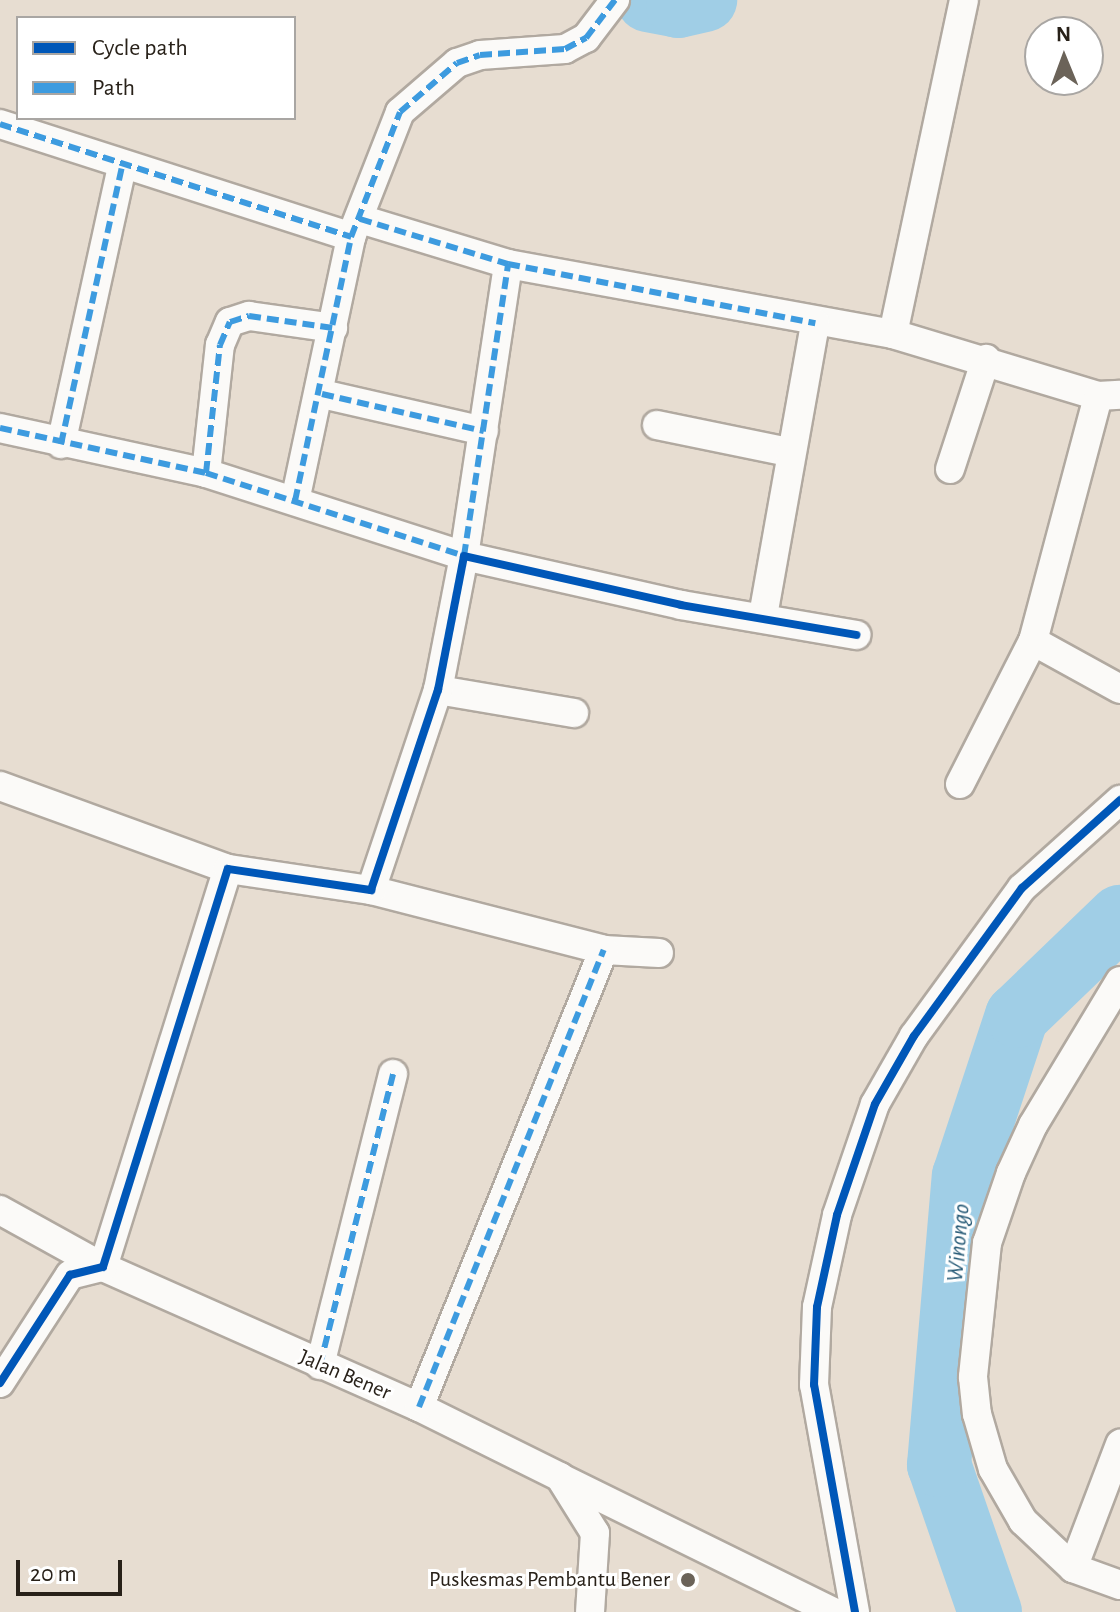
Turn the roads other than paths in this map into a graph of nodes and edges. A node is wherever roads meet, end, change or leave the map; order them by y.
1 (615, 0) edge
2 (964, 0) edge
3 (0, 124) edge
4 (122, 167) junction
5 (355, 228) junction
6 (508, 264) junction
7 (815, 323) junction
8 (333, 328) junction
9 (893, 334) junction
10 (986, 359) junction
11 (322, 394) junction
12 (1109, 395) edge
13 (657, 425) dead end
14 (0, 428) edge
15 (484, 431) junction
16 (61, 444) junction
17 (789, 452) junction
18 (950, 469) dead end
19 (206, 473) junction
20 (295, 501) junction
21 (464, 556) junction
22 (763, 616) junction
23 (856, 635) dead end
24 (1033, 641) junction
25 (1120, 689) edge
26 (438, 690) junction
27 (574, 713) dead end
28 (960, 784) dead end
29 (0, 786) edge
30 (1120, 800) edge
31 (228, 869) junction
32 (371, 890) junction
33 (604, 950) junction
34 (659, 953) dead end
35 (1120, 981) edge
36 (393, 1074) dead end
37 (0, 1210) edge
38 (103, 1267) junction
39 (320, 1365) junction
40 (0, 1383) edge
41 (419, 1407) junction
42 (1120, 1444) edge
43 (560, 1477) junction
44 (1073, 1568) junction
45 (1120, 1585) edge
46 (590, 1612) edge
47 (833, 1612) edge
48 (855, 1612) edge

1 - 5 street
2 - 9 street
3 - 4 street
4 - 5 street
4 - 16 street
5 - 6 street
5 - 8 street
6 - 7 street
6 - 15 street
7 - 9 street
7 - 17 street
8 - 11 street
8 - 19 street
9 - 10 street
10 - 12 street
10 - 18 street
11 - 15 street
11 - 20 street
12 - 24 street
13 - 17 street
14 - 16 street
15 - 21 street
16 - 19 street
17 - 22 street
19 - 20 street
20 - 21 street
21 - 22 street
21 - 26 street
22 - 23 street
24 - 25 street
24 - 28 street
26 - 27 street
26 - 32 street
29 - 31 street
30 - 48 street
31 - 32 street
31 - 38 street
32 - 33 street
33 - 34 street
33 - 41 street
35 - 44 street
36 - 39 street
37 - 38 street, Jalan Bener
38 - 39 street, Jalan Bener
38 - 40 street
39 - 41 street, Jalan Bener
41 - 43 street, Jalan Bener
42 - 44 street
43 - 46 street
43 - 47 street, Jalan Bener
44 - 45 street

